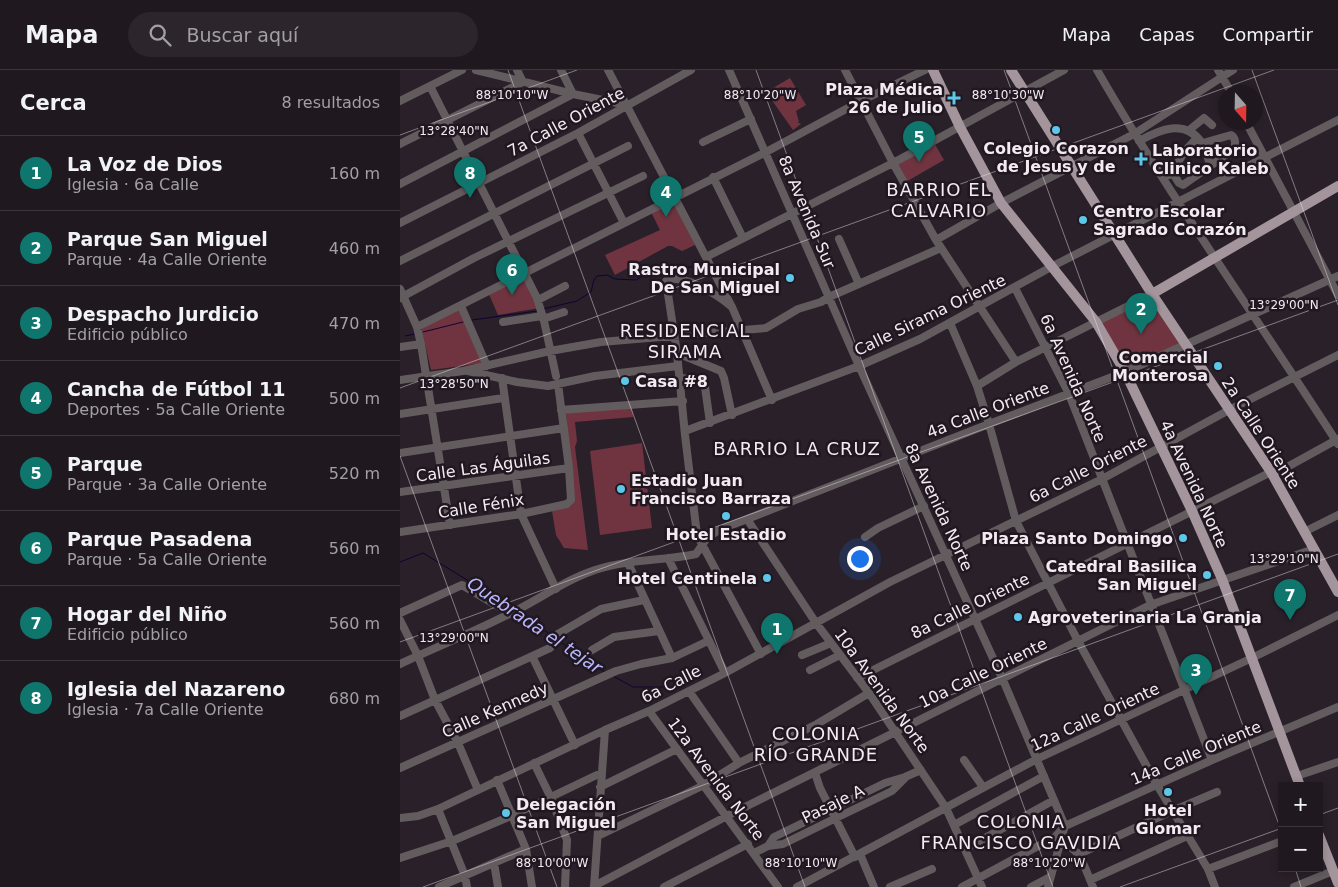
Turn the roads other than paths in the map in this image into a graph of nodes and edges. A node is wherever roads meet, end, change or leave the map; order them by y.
1 (462, 70) edge
2 (476, 70) edge
3 (517, 70) edge
4 (561, 70) edge
5 (608, 70) edge
6 (691, 70) edge
7 (729, 70) edge
8 (845, 70) edge
9 (925, 70) edge
10 (933, 70) edge
11 (1011, 70) edge
12 (1064, 70) edge
13 (1098, 70) edge
14 (1233, 70) edge
15 (1220, 73) edge
16 (523, 82) junction
17 (1227, 85) edge
18 (430, 86) junction
19 (1025, 92) junction
20 (573, 94) junction
21 (400, 101) edge
22 (861, 101) junction
23 (627, 105) junction
24 (751, 119) junction
25 (447, 120) junction
26 (1338, 120) edge
27 (1212, 125) dead end
28 (960, 127) junction
29 (1250, 130) edge
30 (1188, 131) junction
31 (578, 133) junction
32 (1134, 134) junction
33 (1139, 141) junction
34 (1200, 141) junction
35 (401, 142) edge
36 (704, 142) dead end
37 (628, 146) dead end
38 (462, 151) junction
39 (766, 152) junction
40 (1265, 158) junction
41 (893, 163) junction
42 (593, 164) junction
43 (1070, 166) junction
44 (1210, 166) junction
45 (1172, 172) junction
46 (643, 176) dead end
47 (713, 177) junction
48 (1163, 179) junction
49 (479, 183) junction
50 (400, 184) edge
51 (1338, 186) edge
52 (608, 193) junction
53 (675, 198) junction
54 (1179, 202) junction
55 (1001, 203) junction
56 (1294, 212) junction
57 (495, 213) junction
58 (792, 214) junction
59 (400, 223) edge
60 (624, 223) junction
61 (1116, 235) junction
62 (743, 238) junction
63 (839, 239) dead end
64 (936, 240) junction
65 (509, 241) junction
66 (941, 248) junction
67 (706, 257) junction
68 (1214, 257) junction
69 (400, 261) edge
70 (1051, 267) junction
71 (525, 274) junction
72 (1338, 276) edge
73 (1329, 280) junction
74 (859, 284) junction
75 (565, 286) dead end
76 (1016, 288) junction
77 (401, 294) edge
78 (1152, 294) junction
79 (1338, 295) edge
80 (829, 297) junction
81 (460, 306) junction
82 (732, 307) junction
83 (980, 307) junction
84 (541, 311) junction
85 (564, 312) dead end
86 (1252, 315) junction
87 (503, 322) dead end
88 (1096, 322) junction
89 (950, 323) junction
90 (417, 327) junction
91 (743, 330) junction
92 (674, 335) junction
93 (421, 344) junction
94 (1186, 346) junction
95 (400, 347) edge
96 (1046, 347) junction
97 (550, 351) junction
98 (677, 353) junction
99 (1338, 355) edge
100 (1016, 362) junction
101 (488, 366) junction
102 (678, 366) junction
103 (859, 366) junction
104 (463, 371) junction
105 (1125, 372) junction
106 (427, 375) junction
107 (1294, 377) junction
108 (502, 378) junction
109 (680, 378) junction
110 (400, 380) edge
111 (557, 380) junction
112 (977, 386) junction
113 (1069, 394) junction
114 (503, 398) junction
115 (772, 400) junction
116 (682, 401) junction
117 (432, 409) junction
118 (561, 410) junction
119 (1229, 410) junction
120 (400, 414) edge
121 (732, 415) junction
122 (710, 423) junction
123 (989, 424) junction
124 (564, 428) junction
125 (685, 431) junction
126 (510, 436) junction
127 (1337, 441) edge
128 (438, 447) junction
129 (1161, 447) junction
130 (400, 453) edge
131 (902, 458) junction
132 (569, 468) junction
133 (1271, 472) junction
134 (515, 476) junction
135 (1102, 479) junction
136 (444, 486) junction
137 (400, 492) edge
138 (924, 506) junction
139 (1192, 511) junction
140 (521, 514) junction
141 (1338, 515) edge
142 (747, 519) junction
143 (1016, 521) junction
144 (450, 525) junction
145 (400, 532) edge
146 (1304, 532) junction
147 (865, 537) dead end
148 (702, 544) junction
149 (1127, 544) junction
150 (1314, 549) junction
151 (946, 555) junction
152 (668, 558) junction
153 (628, 563) junction
154 (1222, 579) junction
155 (1048, 582) junction
156 (556, 590) junction
157 (1338, 592) edge
158 (644, 600) junction
159 (1150, 605) junction
160 (515, 611) junction
161 (400, 613) edge
162 (1338, 615) edge
163 (975, 619) junction
164 (400, 620) edge
165 (816, 623) junction
166 (659, 631) junction
167 (558, 634) dead end
168 (708, 641) junction
169 (1078, 641) junction
170 (831, 643) junction
171 (550, 648) dead end
172 (592, 650) dead end
173 (761, 654) junction
174 (840, 654) junction
175 (802, 655) dead end
176 (418, 656) junction
177 (532, 656) junction
178 (672, 658) junction
179 (1252, 658) junction
180 (400, 664) edge
181 (810, 670) dead end
182 (725, 673) junction
183 (857, 678) junction
184 (1003, 680) junction
185 (689, 690) junction
186 (1184, 690) junction
187 (869, 694) junction
188 (552, 699) junction
189 (435, 700) junction
190 (1338, 707) edge
191 (649, 711) junction
192 (400, 716) edge
193 (1121, 720) junction
194 (605, 730) junction
195 (896, 732) junction
196 (1280, 732) junction
197 (458, 743) junction
198 (575, 745) junction
199 (677, 749) junction
200 (1037, 759) junction
201 (964, 760) dead end
202 (1212, 760) junction
203 (1338, 762) edge
204 (534, 763) junction
205 (739, 763) junction
206 (400, 768) edge
207 (921, 770) junction
208 (601, 773) junction
209 (815, 773) junction
210 (1044, 776) junction
211 (906, 777) junction
212 (497, 780) junction
213 (1298, 780) edge
214 (1156, 785) junction
215 (702, 786) junction
216 (600, 787) junction
217 (983, 787) junction
218 (478, 790) junction
219 (1217, 792) dead end
220 (551, 798) junction
221 (1054, 800) junction
222 (946, 808) junction
223 (438, 809) junction
224 (831, 809) junction
225 (1172, 811) junction
226 (511, 816) junction
227 (727, 816) junction
228 (400, 818) edge
229 (836, 818) junction
230 (954, 825) junction
231 (1064, 826) junction
232 (598, 836) junction
233 (1187, 836) junction
234 (452, 841) junction
235 (1060, 842) junction
236 (1278, 843) edge
237 (748, 844) junction
238 (1323, 845) edge
239 (768, 846) junction
240 (526, 849) junction
241 (964, 849) junction
242 (754, 852) junction
243 (1079, 854) junction
244 (858, 856) junction
245 (400, 858) edge
246 (494, 863) junction
247 (932, 869) dead end
248 (1208, 869) junction
249 (1333, 871) junction
250 (465, 876) junction
251 (978, 878) junction
252 (1050, 884) edge
253 (1091, 884) edge
254 (1338, 884) edge
255 (439, 887) edge
256 (467, 887) edge
257 (498, 887) edge
258 (532, 887) edge
259 (566, 887) edge
260 (594, 887) edge
261 (664, 887) edge
262 (778, 887) edge
263 (797, 887) edge
264 (874, 887) edge
265 (890, 887) edge
266 (962, 887) edge
267 (982, 887) edge
268 (1031, 887) edge
269 (1215, 887) edge
270 (1294, 887) edge

1 - 18 street
2 - 16 street
3 - 16 street
4 - 20 street
5 - 23 street
6 - 23 street, 7a Calle Oriente
7 - 24 street, 8a Avenida Sur
8 - 22 street
9 - 22 street
10 - 28 main road, 4a Avenida Norte
11 - 19 main road, 2a Calle Oriente
12 - 19 street
13 - 32 street
14 - 15 street
15 - 17 street
15 - 32 street
16 - 20 street
16 - 25 street
18 - 21 street
18 - 25 street
19 - 28 street
19 - 43 main road, 2a Calle Oriente
20 - 23 street
20 - 38 street
22 - 39 street
22 - 41 street
23 - 31 street, 7a Calle Oriente
23 - 53 street
24 - 36 street
24 - 39 street, 8a Avenida Sur
25 - 35 street
25 - 38 street
26 - 40 street, Calle Sirama Oriente
27 - 30 street
28 - 41 street
28 - 55 main road, 4a Avenida Norte
29 - 40 street
30 - 33 street
30 - 34 street
31 - 42 street
31 - 49 street, 7a Calle Oriente
32 - 33 street
32 - 43 street
33 - 48 street
34 - 44 street
34 - 44 street
34 - 45 street
37 - 42 street
38 - 49 street
38 - 50 street
39 - 47 street
39 - 58 street, 8a Avenida Sur
40 - 54 street, Calle Sirama Oriente
40 - 56 street
41 - 58 street
41 - 64 street
42 - 52 street
42 - 57 street
43 - 55 street
43 - 61 main road, 2a Calle Oriente
44 - 45 street
45 - 48 street
46 - 52 street
47 - 53 street
47 - 62 street
48 - 54 street
49 - 57 street
49 - 59 street, 7a Calle Oriente
51 - 56 main road
52 - 60 street
52 - 65 street
53 - 60 street
53 - 67 street
54 - 61 street, Calle Sirama Oriente
54 - 68 street
55 - 64 street
55 - 70 main road, 4a Avenida Norte
56 - 68 main road
56 - 73 street
57 - 65 street
57 - 69 street
58 - 62 street
58 - 80 street, 8a Avenida Sur
60 - 71 street
61 - 70 street, Calle Sirama Oriente
61 - 78 main road, 2a Calle Oriente
62 - 67 street
63 - 74 street
64 - 66 street
65 - 71 street
65 - 77 street
66 - 74 street
66 - 83 street
67 - 82 street
68 - 78 main road
68 - 86 street
70 - 76 street, Calle Sirama Oriente
70 - 88 main road, 4a Avenida Norte
71 - 81 street
71 - 84 street
72 - 73 street, 4a Calle Oriente
73 - 79 street
73 - 86 street, 4a Calle Oriente
74 - 80 street
75 - 84 street
76 - 83 street, Calle Sirama Oriente
76 - 96 street, 6a Avenida Norte
77 - 90 street
78 - 88 street
78 - 94 main road, 2a Calle Oriente
80 - 91 street
80 - 103 street, 8a Avenida Sur
81 - 90 street
81 - 101 street
82 - 91 street
82 - 92 street
83 - 89 street, Calle Sirama Oriente
83 - 100 street
84 - 85 street
84 - 87 street
84 - 97 street
86 - 94 street, 4a Calle Oriente
86 - 107 street
88 - 96 street
88 - 105 main road, 4a Avenida Norte
89 - 103 street, Calle Sirama Oriente
89 - 112 street
90 - 93 street
91 - 92 street
91 - 115 street
92 - 97 street
92 - 98 street
93 - 95 street
93 - 106 street
94 - 105 street, 4a Calle Oriente
94 - 119 main road, 2a Calle Oriente
96 - 100 street
96 - 113 street, 6a Avenida Norte
97 - 101 street
97 - 111 street
98 - 102 street
98 - 121 street
99 - 107 street, 6a Calle Oriente
100 - 112 street
101 - 104 street
102 - 109 street
102 - 111 street
103 - 115 street, Calle Sirama Oriente
103 - 131 street, 8a Avenida Norte
104 - 106 street
104 - 108 street
105 - 113 street, 4a Calle Oriente
105 - 129 main road, 4a Avenida Norte
106 - 110 street
106 - 117 street
107 - 119 street, 6a Calle Oriente
107 - 127 street
108 - 111 street
108 - 114 street
109 - 116 street
109 - 122 street
111 - 118 street
112 - 123 street
113 - 123 street, 4a Calle Oriente
113 - 135 street, 6a Avenida Norte
114 - 117 street
114 - 126 street
115 - 121 street, Calle Sirama Oriente
116 - 118 street
116 - 125 street
117 - 120 street
117 - 128 street
118 - 124 street
119 - 129 street, 6a Calle Oriente
119 - 133 main road, 2a Calle Oriente
121 - 122 street, Calle Sirama Oriente
122 - 125 street, Calle Sirama Oriente
123 - 131 street, 4a Calle Oriente
123 - 143 street
124 - 126 street
124 - 132 street
125 - 148 street
126 - 128 street
126 - 134 street
127 - 133 street, 8a Calle Oriente
128 - 130 street
128 - 136 street
129 - 135 street, 6a Calle Oriente
129 - 139 main road, 4a Avenida Norte
131 - 138 street, 8a Avenida Norte
131 - 142 street, 4a Calle Oriente
132 - 134 street, Calle Las Águilas
132 - 140 street, Calle Fénix
133 - 139 street, 8a Calle Oriente
133 - 146 main road, 2a Calle Oriente
134 - 136 street, Calle Las Águilas
134 - 140 street
135 - 143 street, 6a Calle Oriente
135 - 149 street, 6a Avenida Norte
136 - 137 street, Calle Las Águilas
136 - 144 street
138 - 147 street
138 - 151 street, 8a Avenida Norte
139 - 149 street, 8a Calle Oriente
139 - 154 main road, 4a Avenida Norte
140 - 144 street, Calle Fénix
140 - 156 street
141 - 146 street
142 - 148 street, 4a Calle Oriente
142 - 165 street, 10a Avenida Norte
143 - 151 street, 6a Calle Oriente
143 - 155 street
144 - 145 street, Calle Fénix
146 - 150 main road, 2a Calle Oriente
148 - 152 street, 4a Calle Oriente
148 - 173 street
149 - 155 street, 8a Calle Oriente
149 - 159 street, 6a Avenida Norte
150 - 154 street, 10a Calle Oriente
150 - 157 main road, 2a Calle Oriente
151 - 163 street, 8a Avenida Norte
151 - 165 street, 6a Calle
152 - 153 street, 4a Calle Oriente
152 - 168 street
153 - 156 street, 4a Calle Oriente
153 - 158 street
154 - 159 street, 10a Calle Oriente
154 - 179 main road, 4a Avenida Norte
155 - 163 street, 8a Calle Oriente
155 - 169 street
156 - 160 street, 4a Calle Oriente
158 - 166 street
158 - 167 street
159 - 169 street, 10a Calle Oriente
159 - 186 street, 6a Avenida Norte
160 - 161 street
160 - 176 street, 4a Calle Oriente
162 - 179 street, 12a Calle Oriente
163 - 183 street, 8a Calle Oriente
163 - 184 street, 8a Avenida Norte
164 - 176 street
165 - 170 street, 10a Avenida Norte
165 - 173 street, 6a Calle
166 - 172 street
166 - 178 street
168 - 178 street, Calle Kennedy
168 - 182 street
169 - 184 street, 10a Calle Oriente
169 - 193 street
170 - 174 street, 10a Avenida Norte
170 - 175 street
171 - 177 street
173 - 182 street, 6a Calle
174 - 181 street
174 - 183 street, 10a Avenida Norte
176 - 180 street, 4a Calle Oriente
176 - 189 street
177 - 188 street
177 - 189 street
178 - 188 street, Calle Kennedy
179 - 186 street, 12a Calle Oriente
179 - 196 main road, 4a Avenida Norte
182 - 185 street, 6a Calle
183 - 187 street, 10a Avenida Norte
184 - 195 street, 10a Calle Oriente
184 - 200 street, 8a Avenida Norte
185 - 191 street, 6a Calle
185 - 205 street
186 - 193 street, 12a Calle Oriente
186 - 202 street, 6a Avenida Norte
187 - 195 street, 10a Avenida Norte
187 - 205 street
188 - 197 street, Calle Kennedy
188 - 198 street
189 - 192 street
189 - 197 street
190 - 196 street, 14a Calle Oriente
191 - 194 street, 6a Calle
191 - 199 street, 12a Avenida Norte
193 - 200 street, 12a Calle Oriente
193 - 214 street
194 - 198 street, 6a Calle
194 - 208 street
195 - 207 street, 10a Avenida Norte
195 - 209 street, 10a Calle Oriente
196 - 202 street, 14a Calle Oriente
196 - 213 main road, 4a Avenida Norte
197 - 206 street, Calle Kennedy
197 - 218 street
198 - 204 street, 6a Calle
199 - 215 street, 12a Avenida Norte
199 - 216 street
200 - 210 street, 8a Avenida Norte
200 - 217 street, 12a Calle Oriente
201 - 217 street
202 - 214 street, 14a Calle Oriente
203 - 213 street
204 - 212 street, 6a Calle
204 - 220 street
205 - 215 street
207 - 211 street
207 - 222 street, 10a Avenida Norte
208 - 216 street
208 - 220 street
209 - 224 street
209 - 227 street, 10a Calle Oriente
210 - 221 street, 8a Avenida Norte
210 - 230 street
211 - 224 street
211 - 229 street, Pasaje A
212 - 218 street, 6a Calle
212 - 226 street
214 - 225 street
214 - 231 street, 14a Calle Oriente
215 - 227 street, 12a Avenida Norte
215 - 232 street
216 - 232 street
217 - 222 street, 12a Calle Oriente
218 - 223 street, 6a Calle
219 - 225 street
220 - 226 street
220 - 259 street
221 - 231 street, 8a Avenida Norte
221 - 241 street
222 - 230 street, 10a Avenida Norte
222 - 244 street, 12a Calle Oriente
223 - 228 street, 6a Calle
223 - 234 street
224 - 229 street
224 - 239 street
225 - 233 street
225 - 243 street
226 - 234 street
226 - 240 street
227 - 237 street, 12a Avenida Norte
227 - 260 street, 10a Calle Oriente
229 - 239 street, Pasaje A
229 - 244 street
230 - 241 street, 10a Avenida Norte
231 - 235 street
231 - 251 street, 14a Calle Oriente
232 - 260 street
233 - 248 street
233 - 253 street
234 - 245 street
234 - 250 street
235 - 243 street
235 - 252 street
236 - 248 street
237 - 242 street, 12a Avenida Norte
237 - 261 street
238 - 249 main road
239 - 242 street
240 - 246 street
240 - 258 street
241 - 251 street, 10a Avenida Norte
242 - 262 street, 12a Avenida Norte
243 - 253 street
244 - 263 street, 12a Calle Oriente
244 - 264 street
246 - 250 street
246 - 257 street
247 - 265 street
248 - 269 street
249 - 254 main road
249 - 270 street
250 - 255 street
250 - 256 street
251 - 266 street, 14a Calle Oriente
251 - 267 street, 10a Avenida Norte
252 - 268 street

